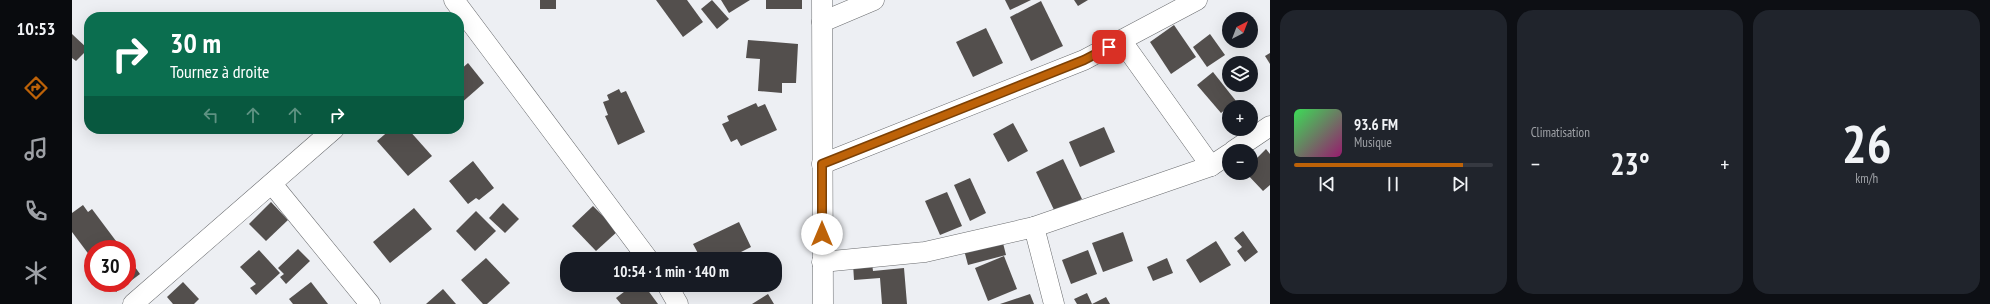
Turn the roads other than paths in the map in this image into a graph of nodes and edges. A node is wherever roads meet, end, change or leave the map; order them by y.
1 (822, 0) edge
2 (874, 0) edge
3 (1197, 0) edge
4 (464, 16) edge
5 (822, 22) junction
6 (1121, 40) junction
7 (1270, 126) edge
8 (328, 134) edge
9 (1243, 144) edge
10 (1222, 159) edge
11 (822, 164) junction
12 (1211, 166) junction
13 (272, 184) junction
14 (1034, 227) junction
15 (643, 252) edge
16 (822, 262) junction
17 (671, 292) edge
18 (132, 304) edge
19 (370, 304) edge
20 (678, 304) edge
21 (822, 304) edge
22 (1054, 304) edge

1 - 5 street
2 - 5 street
3 - 6 street
4 - 15 street
5 - 11 street
6 - 11 street
6 - 12 street
7 - 9 street
8 - 13 street
10 - 12 street
11 - 16 street
12 - 14 street
13 - 18 street
13 - 19 street
14 - 16 street
14 - 22 street
16 - 21 street
17 - 20 street

